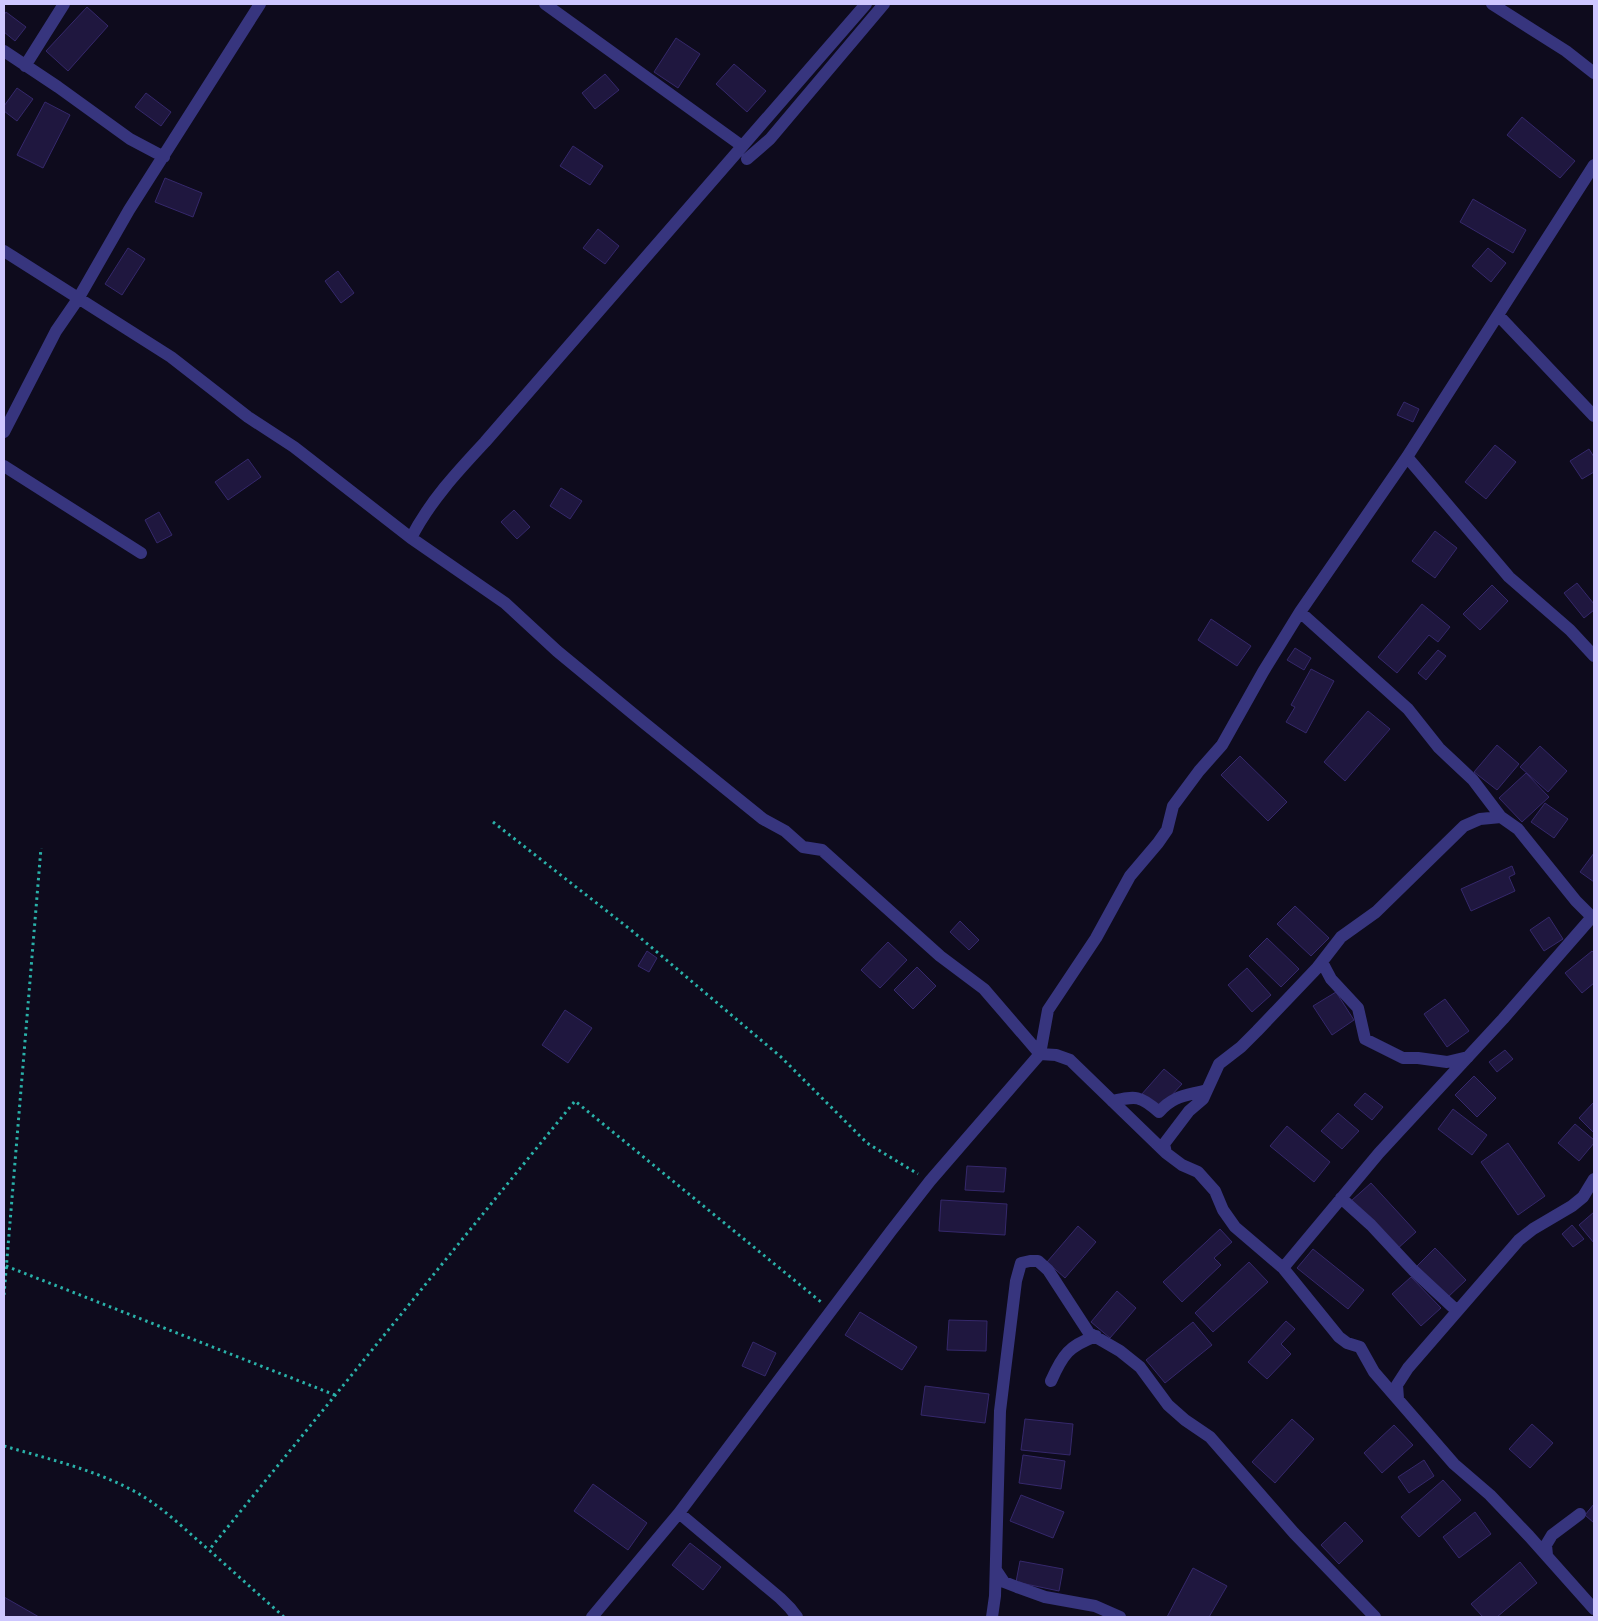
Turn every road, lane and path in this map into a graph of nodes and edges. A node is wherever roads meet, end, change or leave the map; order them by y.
1 (64, 4) edge
2 (260, 4) edge
3 (545, 4) edge
4 (866, 4) edge
5 (884, 4) edge
6 (1492, 4) edge
7 (1503, 4) edge
8 (4, 51) edge
9 (1594, 62) edge
10 (25, 66) junction
11 (1594, 73) edge
12 (742, 146) junction
13 (164, 157) junction
14 (747, 159) dead end
15 (1594, 165) edge
16 (4, 251) edge
17 (78, 299) junction
18 (1499, 316) junction
19 (1594, 416) edge
20 (4, 432) edge
21 (1407, 457) junction
22 (4, 466) edge
23 (412, 538) junction
24 (141, 553) dead end
25 (1300, 612) junction
26 (1594, 656) edge
27 (1502, 817) junction
28 (493, 822) dead end
29 (42, 848) dead end
30 (1593, 918) edge
31 (1322, 962) junction
32 (1040, 1054) junction
33 (1468, 1057) junction
34 (1207, 1090) junction
35 (1112, 1101) junction
36 (1166, 1153) junction
37 (930, 1181) junction
38 (1593, 1185) edge
39 (1341, 1198) junction
40 (6, 1266) junction
41 (1283, 1268) junction
42 (4, 1295) edge
43 (831, 1310) junction
44 (1457, 1310) junction
45 (1096, 1336) junction
46 (1051, 1381) dead end
47 (335, 1395) junction
48 (1398, 1399) junction
49 (4, 1446) edge
50 (679, 1512) junction
51 (1580, 1514) dead end
52 (209, 1550) junction
53 (1547, 1555) junction
54 (996, 1570) junction
55 (1594, 1609) edge
56 (284, 1617) edge
57 (592, 1617) edge
58 (797, 1617) edge
59 (992, 1617) edge
60 (1120, 1617) edge
61 (1375, 1617) edge

1 - 10 street
2 - 13 street
3 - 12 street
4 - 12 street
5 - 14 street
6 - 11 street
7 - 9 street
8 - 10 street
10 - 13 street
12 - 23 street
13 - 17 street
15 - 18 street
16 - 17 street
17 - 20 street
17 - 23 street
18 - 19 street
18 - 21 street
21 - 25 street
21 - 26 street
22 - 24 street
23 - 32 street
25 - 27 street
25 - 32 street
27 - 30 street
27 - 31 street
28 - 37 path
29 - 40 path
30 - 33 street
31 - 33 street
31 - 34 street
32 - 35 street
32 - 37 street
33 - 39 street
34 - 35 street
34 - 36 street
35 - 36 street
36 - 41 street
37 - 43 street
38 - 44 street
39 - 41 street
39 - 44 street
40 - 42 path
40 - 47 path
41 - 48 street
43 - 47 path
43 - 50 street
44 - 48 street
45 - 46 street
45 - 54 street
45 - 61 street
47 - 52 path
48 - 53 street
49 - 52 path
50 - 57 street
50 - 58 street
51 - 53 street
52 - 56 path
53 - 55 street
54 - 59 street
54 - 60 street

